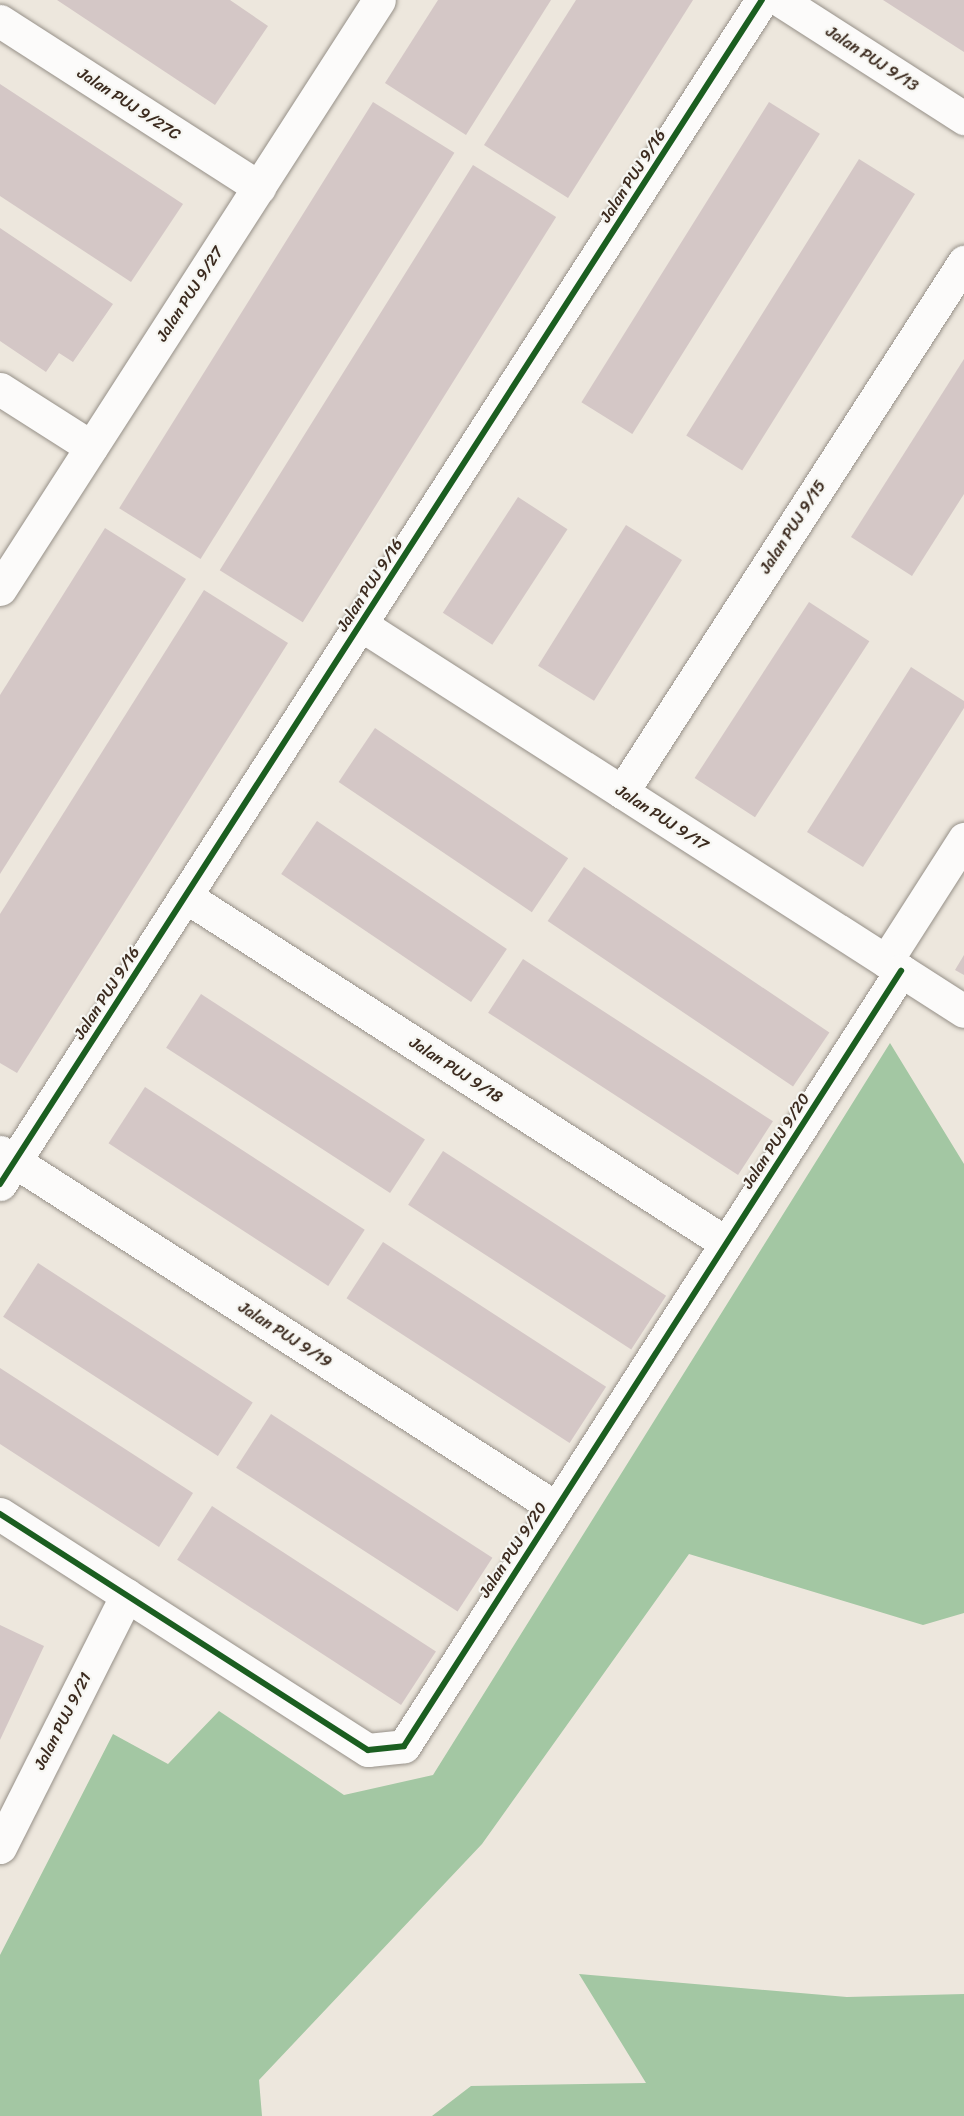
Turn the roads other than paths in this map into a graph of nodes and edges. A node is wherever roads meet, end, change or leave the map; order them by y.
1 (379, 0) edge
2 (762, 0) edge
3 (780, 0) edge
4 (0, 21) edge
5 (964, 118) edge
6 (259, 187) junction
7 (964, 262) edge
8 (0, 389) edge
9 (91, 447) junction
10 (0, 589) edge
11 (360, 624) junction
12 (622, 792) junction
13 (964, 839) edge
14 (185, 896) junction
15 (893, 966) junction
16 (964, 1011) edge
17 (5, 1166) edge
18 (726, 1243) junction
19 (556, 1508) junction
20 (0, 1514) edge
21 (128, 1595) junction
22 (0, 1846) edge

1 - 6 street, Jalan PUJ 9/27
2 - 11 street, Jalan PUJ 9/16
3 - 5 street, Jalan PUJ 9/13
4 - 6 street, Jalan PUJ 9/27C
6 - 9 street, Jalan PUJ 9/27
7 - 12 street, Jalan PUJ 9/15
8 - 9 street
9 - 10 street, Jalan PUJ 9/27
11 - 12 street, Jalan PUJ 9/17
11 - 14 street, Jalan PUJ 9/16
12 - 15 street, Jalan PUJ 9/17
13 - 15 street, Jalan PUJ 9/20
14 - 17 street, Jalan PUJ 9/16
14 - 18 street, Jalan PUJ 9/18
15 - 16 street, Jalan PUJ 9/17
15 - 18 street, Jalan PUJ 9/20
17 - 19 street, Jalan PUJ 9/19
18 - 19 street, Jalan PUJ 9/20
19 - 21 street, Jalan PUJ 9/20
20 - 21 street, Jalan PUJ 9/20
21 - 22 street, Jalan PUJ 9/21

